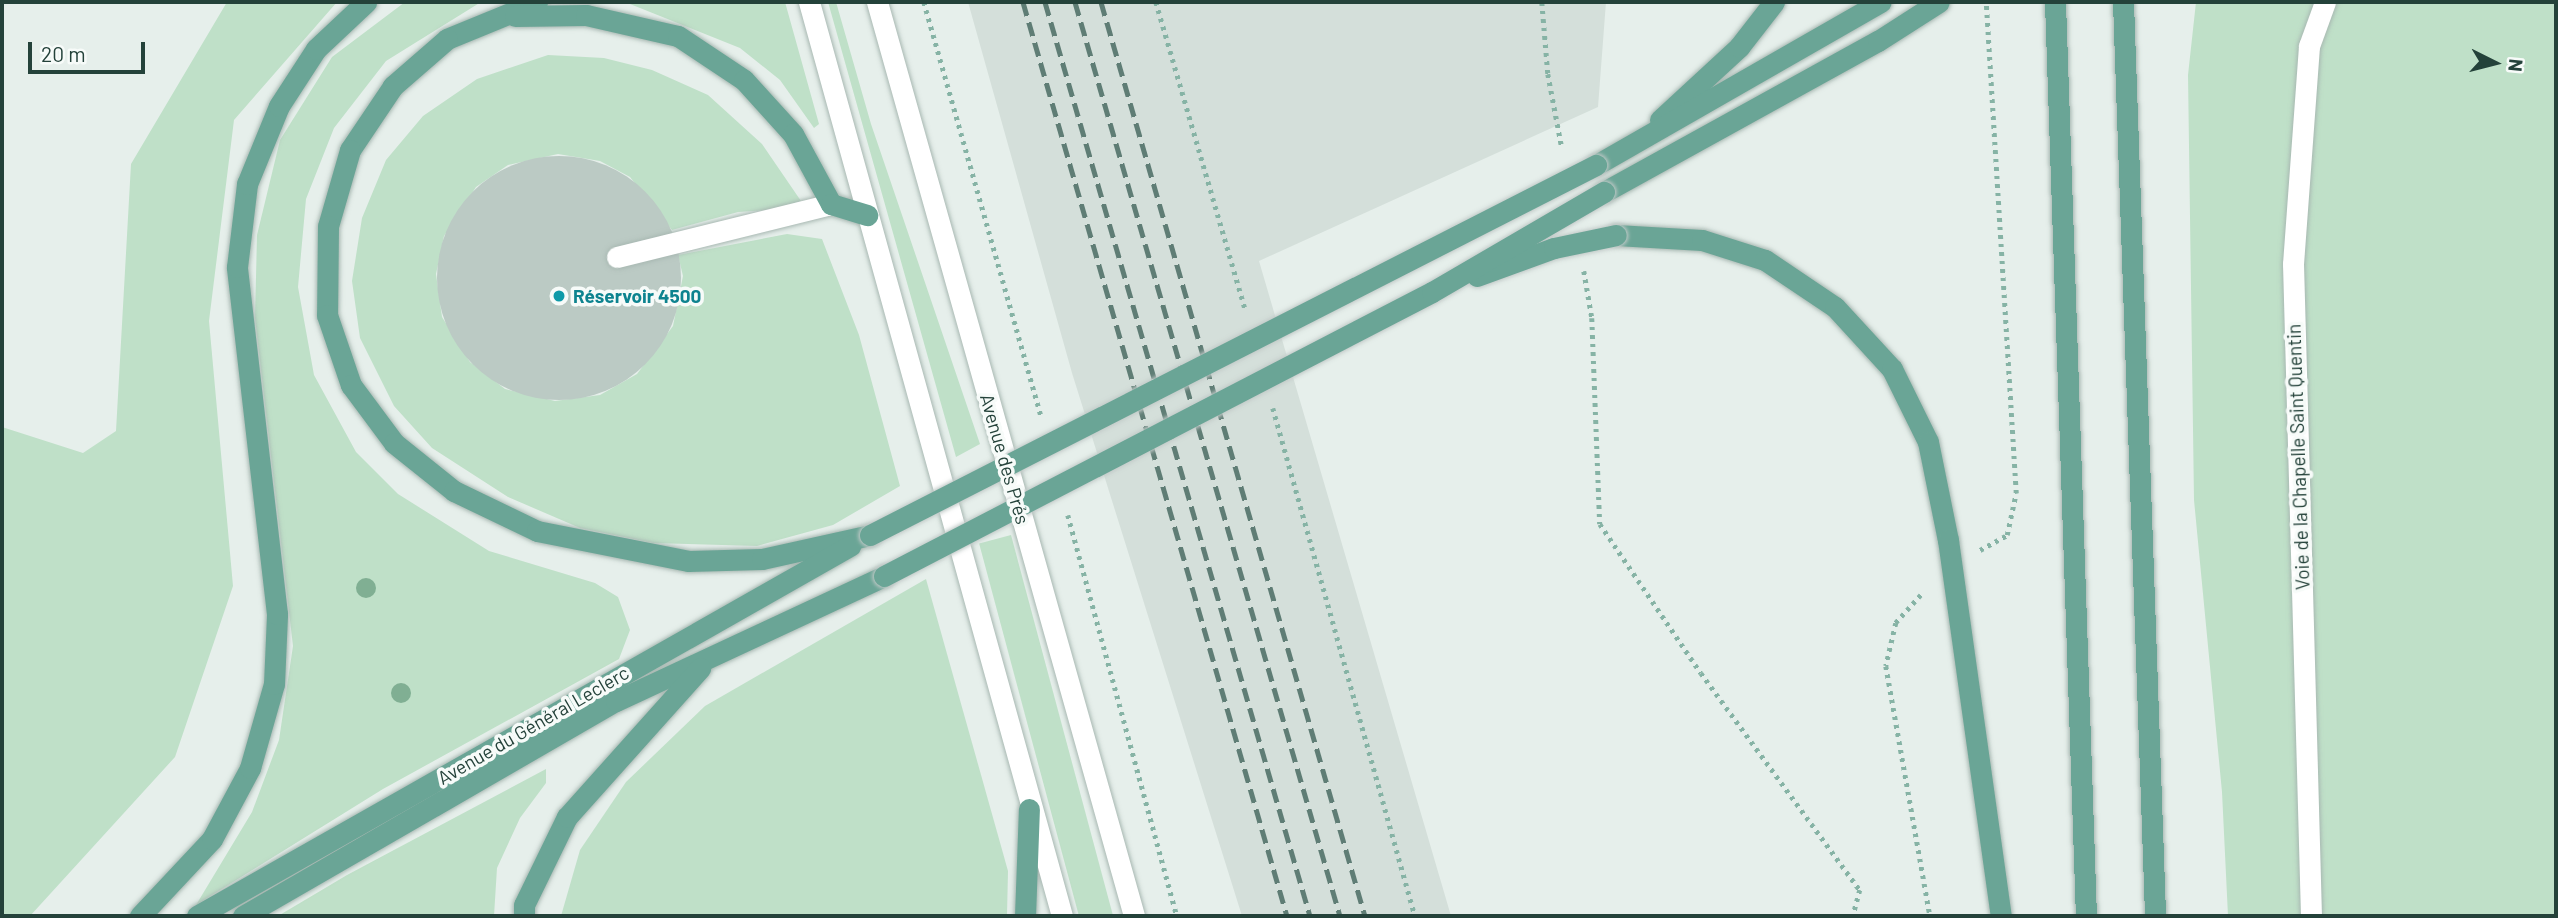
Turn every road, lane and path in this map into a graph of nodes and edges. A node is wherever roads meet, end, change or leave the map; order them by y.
1 (366, 2) edge
2 (537, 2) edge
3 (809, 2) edge
4 (877, 2) edge
5 (1156, 2) edge
6 (1542, 2) edge
7 (1774, 2) edge
8 (1880, 2) edge
9 (1939, 2) edge
10 (1986, 2) edge
11 (2054, 2) edge
12 (2123, 2) edge
13 (2325, 2) edge
14 (510, 16) junction
15 (1631, 148) junction
16 (1563, 155) dead end
17 (831, 204) junction
18 (867, 215) junction
19 (617, 257) dead end
20 (1583, 264) dead end
21 (1432, 292) junction
22 (1247, 316) dead end
23 (1269, 396) dead end
24 (870, 535) junction
25 (1972, 554) dead end
26 (1921, 595) dead end
27 (704, 664) junction
28 (1029, 809) junction
29 (140, 916) edge
30 (197, 916) edge
31 (243, 916) edge
32 (524, 916) edge
33 (1025, 916) edge
34 (1062, 916) edge
35 (1134, 916) edge
36 (1415, 916) edge
37 (1853, 916) edge
38 (1930, 916) edge
39 (2001, 916) edge
40 (2086, 916) edge
41 (2155, 916) edge
42 (2311, 916) edge

1 - 29 main road
2 - 14 main road
3 - 18 main road
4 - 35 main road, Avenue des Prés
5 - 22 path
6 - 16 path
7 - 15 main road
8 - 15 main road
9 - 21 main road, bridge
10 - 25 path
11 - 40 main road
12 - 41 main road
13 - 42 main road, Voie de la Chapelle Saint Quentin
14 - 17 main road
14 - 24 main road
15 - 24 main road, bridge
17 - 18 main road
17 - 19 main road
18 - 28 main road
20 - 37 path
21 - 27 main road, Avenue du Général Leclerc, bridge
21 - 39 main road, bridge
23 - 36 path
24 - 30 main road, Avenue du Général Leclerc
26 - 38 path
27 - 31 main road, Avenue du Général Leclerc
27 - 32 main road
28 - 33 main road
28 - 34 main road

